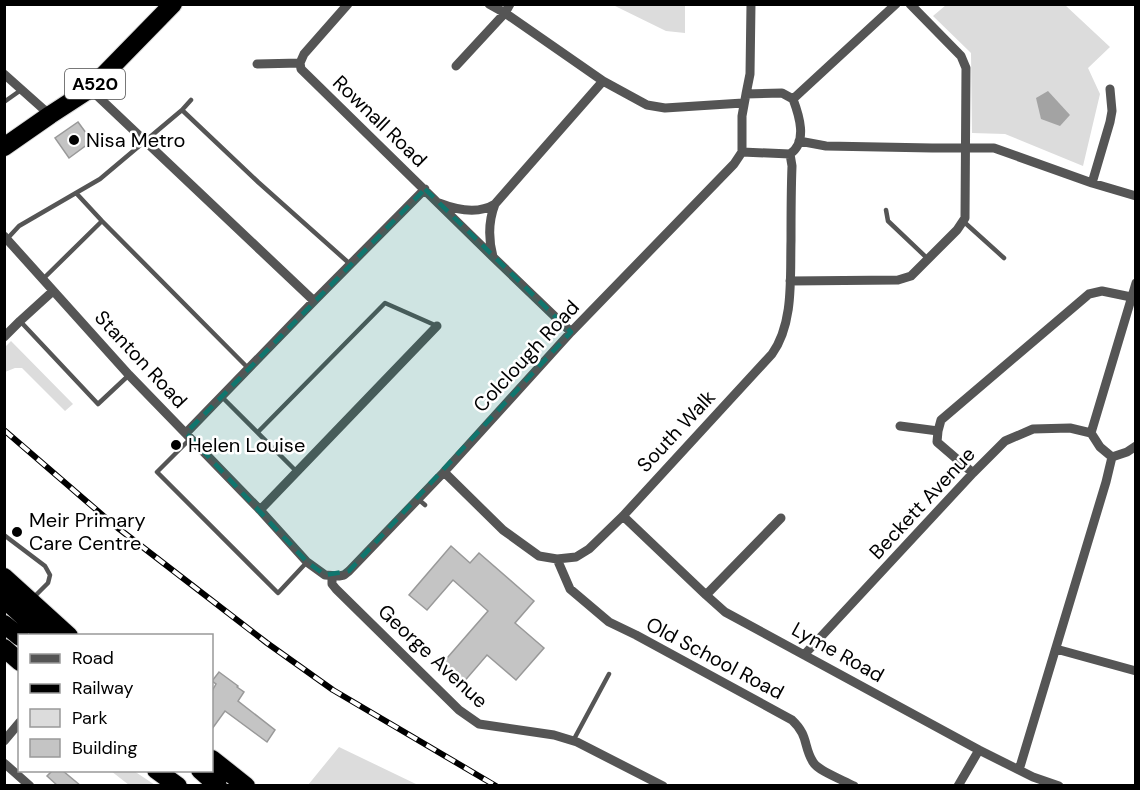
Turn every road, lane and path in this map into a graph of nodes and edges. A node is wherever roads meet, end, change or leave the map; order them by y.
1 (172, 4) edge
2 (348, 4) edge
3 (489, 4) edge
4 (751, 4) edge
5 (896, 4) edge
6 (910, 4) edge
7 (507, 9) edge
8 (300, 63) junction
9 (257, 64) dead end
10 (456, 66) dead end
11 (4, 74) edge
12 (603, 81) junction
13 (1110, 88) dead end
14 (90, 89) junction
15 (21, 90) junction
16 (745, 99) junction
17 (793, 99) junction
18 (191, 100) dead end
19 (4, 102) edge
20 (182, 110) junction
21 (50, 115) junction
22 (145, 140) junction
23 (800, 141) junction
24 (4, 147) edge
25 (965, 148) junction
26 (742, 152) junction
27 (790, 154) junction
28 (1092, 183) junction
29 (425, 189) junction
30 (77, 194) junction
31 (1136, 196) edge
32 (437, 202) junction
33 (495, 204) junction
34 (886, 210) dead end
35 (102, 221) junction
36 (963, 221) junction
37 (5, 239) edge
38 (493, 257) junction
39 (1004, 258) dead end
40 (928, 259) junction
41 (350, 264) junction
42 (43, 279) junction
43 (790, 281) junction
44 (1136, 283) edge
45 (53, 291) junction
46 (1131, 297) junction
47 (314, 301) junction
48 (20, 321) junction
49 (437, 326) joint
50 (571, 332) junction
51 (4, 337) edge
52 (249, 369) junction
53 (129, 375) junction
54 (222, 397) junction
55 (900, 426) dead end
56 (938, 431) junction
57 (258, 432) junction
58 (1092, 433) junction
59 (189, 436) junction
60 (1136, 446) edge
61 (1112, 457) junction
62 (297, 472) junction
63 (444, 472) junction
64 (973, 473) junction
65 (260, 510) junction
66 (623, 516) junction
67 (781, 518) dead end
68 (4, 535) edge
69 (557, 559) junction
70 (307, 562) junction
71 (332, 576) junction
72 (4, 577) edge
73 (706, 595) junction
74 (4, 599) edge
75 (30, 601) junction
76 (4, 624) edge
77 (43, 634) edge
78 (67, 634) edge
79 (18, 635) edge
80 (4, 648) edge
81 (1056, 649) junction
82 (804, 655) junction
83 (18, 660) edge
84 (1136, 671) edge
85 (609, 674) dead end
86 (18, 724) edge
87 (4, 741) edge
88 (573, 741) junction
89 (979, 750) junction
90 (213, 760) edge
91 (4, 762) edge
92 (1019, 770) junction
93 (157, 772) edge
94 (176, 772) edge
95 (201, 772) edge
96 (30, 786) edge
97 (178, 786) edge
98 (193, 786) edge
99 (218, 786) edge
100 (246, 786) edge
101 (663, 786) edge
102 (854, 786) edge
103 (958, 786) edge
104 (1059, 786) edge

1 - 14 highway, A520
2 - 8 street
3 - 7 street
4 - 16 street
5 - 17 street
6 - 25 street
7 - 10 street
7 - 12 street
8 - 9 street
8 - 29 street, Rownall Road
11 - 15 street
12 - 16 street
12 - 33 street
13 - 28 street
14 - 21 highway, A520
14 - 22 street
15 - 19 lane
15 - 21 street
16 - 17 street
16 - 26 street
17 - 23 street
18 - 20 lane
20 - 22 lane
20 - 41 lane
21 - 24 highway, A520
22 - 30 lane
22 - 47 street
23 - 25 street
23 - 27 street
25 - 28 street
25 - 36 street
26 - 27 street
26 - 50 street, Colclough Road
27 - 43 street, South Walk
28 - 31 street
29 - 32 street, Rownall Road
29 - 41 street
30 - 35 lane
30 - 37 lane
32 - 33 street
32 - 38 street, Rownall Road
33 - 38 street
34 - 40 lane
35 - 42 lane
35 - 52 lane
36 - 39 lane
36 - 40 street
37 - 42 street, Stanton Road
38 - 50 street, Rownall Road
40 - 43 street
41 - 47 street
42 - 45 street, Stanton Road
43 - 66 street, South Walk
44 - 46 street
45 - 48 street
45 - 53 street, Stanton Road
46 - 56 street
46 - 58 street
47 - 52 street
48 - 51 street
48 - 53 lane
49 - 57 lane
49 - 62 street
50 - 63 street, Colclough Road
52 - 54 street
53 - 59 street, Stanton Road
54 - 57 lane
54 - 59 street
55 - 56 street
56 - 64 street
57 - 62 lane
58 - 61 street
58 - 64 street, Beckett Avenue
59 - 65 street, Stanton Road
59 - 70 lane
60 - 61 street
61 - 81 street
62 - 65 street
63 - 69 street
63 - 71 street, Colclough Road
64 - 82 street, Beckett Avenue
65 - 70 street, Stanton Road
66 - 69 street, South Walk
66 - 73 street, Lyme Road
67 - 73 street
68 - 75 lane
69 - 102 street, Old School Road
70 - 71 street, Stanton Road
71 - 88 street, George Avenue
72 - 75 highway
73 - 82 street, Lyme Road
74 - 77 highway
75 - 78 highway
76 - 79 highway
80 - 83 highway
81 - 84 street
81 - 92 street
82 - 89 street, Lyme Road
85 - 88 lane
86 - 87 street
88 - 101 street, George Avenue
89 - 92 street, Lyme Road
89 - 103 street
90 - 100 highway
91 - 96 street
92 - 104 street, Lyme Road
93 - 97 highway
94 - 98 highway
95 - 99 highway

